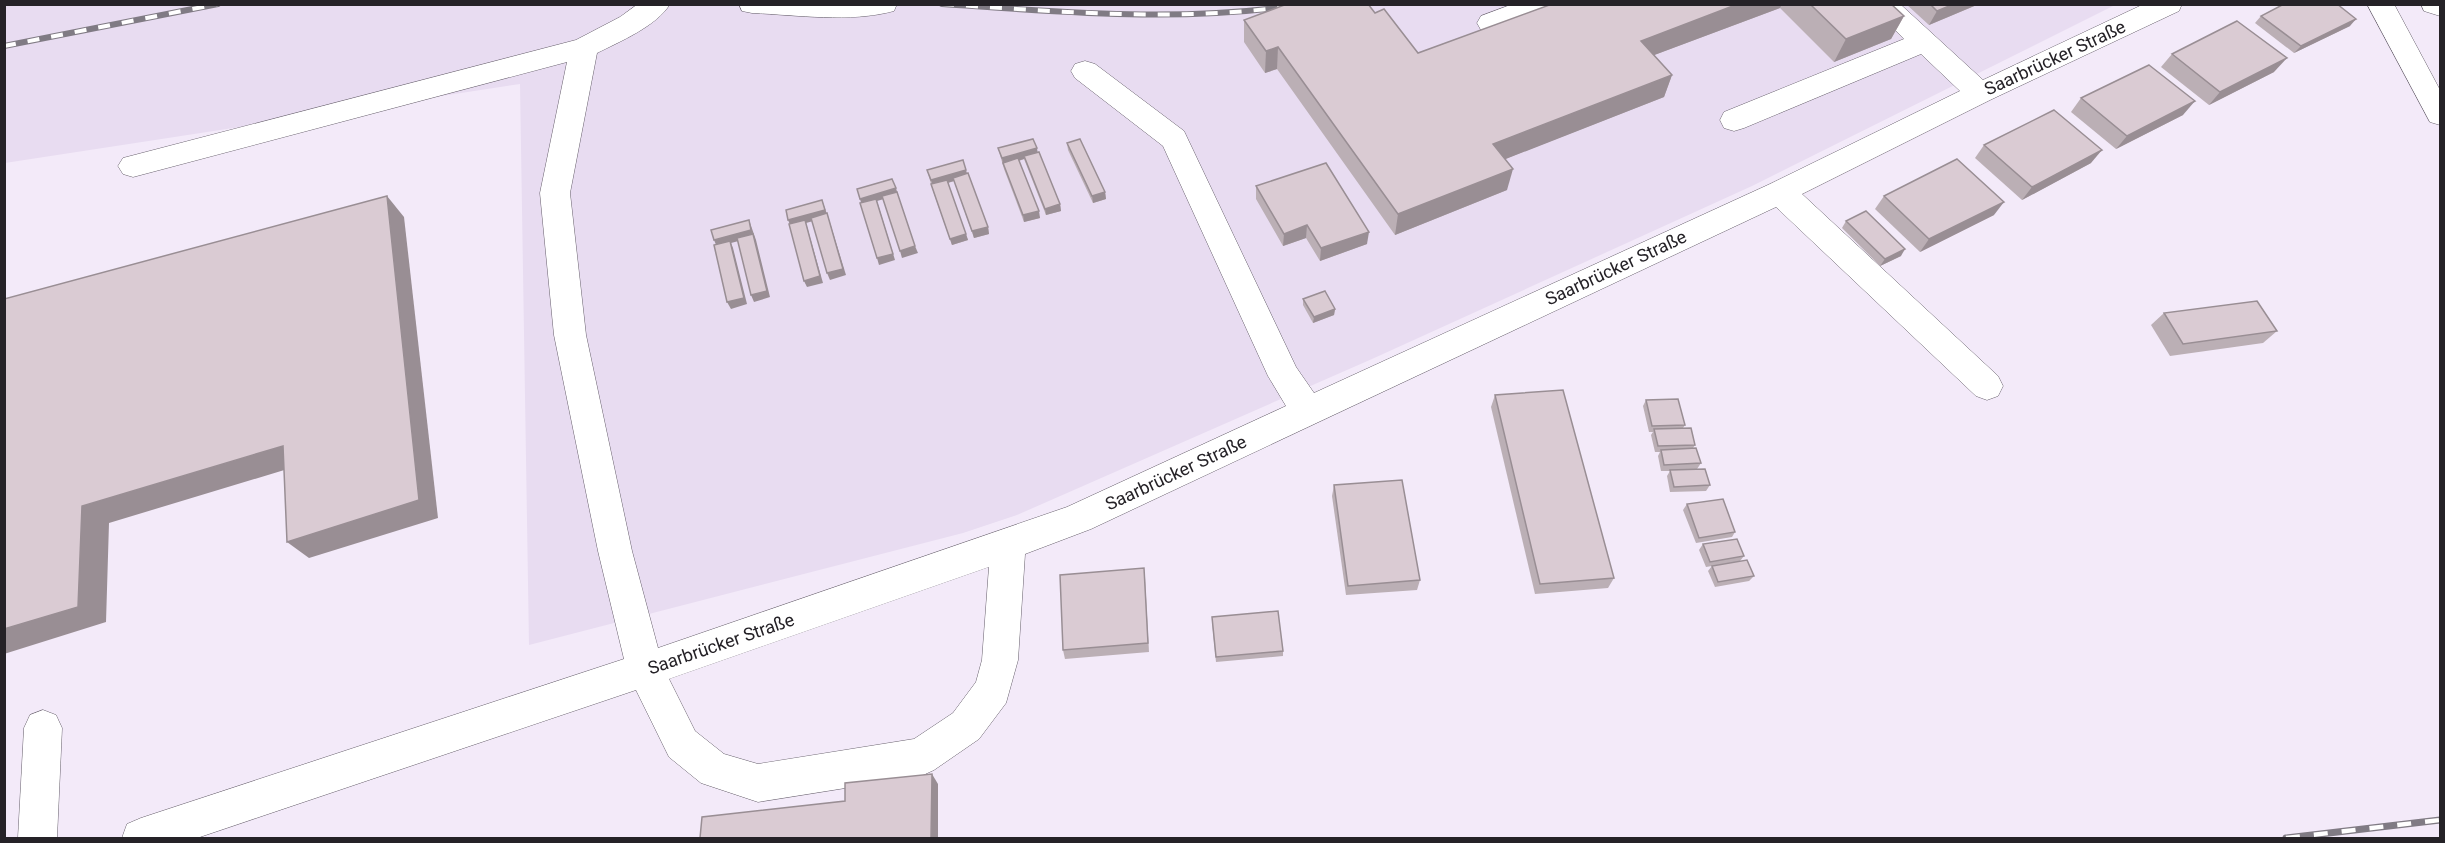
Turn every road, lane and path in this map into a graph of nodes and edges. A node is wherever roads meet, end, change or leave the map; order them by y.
1 (657, 4) edge
2 (752, 4) edge
3 (884, 4) edge
4 (1542, 4) edge
5 (1883, 4) edge
6 (2169, 4) edge
7 (2380, 4) edge
8 (2434, 4) edge
9 (2440, 7) edge
10 (1491, 23) dead end
11 (1924, 42) junction
12 (584, 48) junction
13 (1085, 71) dead end
14 (1980, 93) junction
15 (2440, 115) edge
16 (1734, 120) dead end
17 (133, 166) dead end
18 (1780, 192) junction
19 (1987, 386) dead end
20 (1308, 411) junction
21 (1008, 545) junction
22 (645, 670) junction
23 (43, 728) dead end
24 (37, 838) edge
25 (141, 838) edge

1 - 12 street
2 - 3 street
4 - 10 street
5 - 11 street
6 - 14 street, Saarbrücker Straße
7 - 15 street
8 - 9 street
11 - 14 street
11 - 16 street
12 - 17 street
12 - 22 street
13 - 20 street
14 - 18 street, Saarbrücker Straße
18 - 19 street
18 - 20 street, Saarbrücker Straße
20 - 21 street, Saarbrücker Straße
21 - 22 street, Saarbrücker Straße
21 - 22 street
22 - 25 street, Saarbrücker Straße
23 - 24 street

